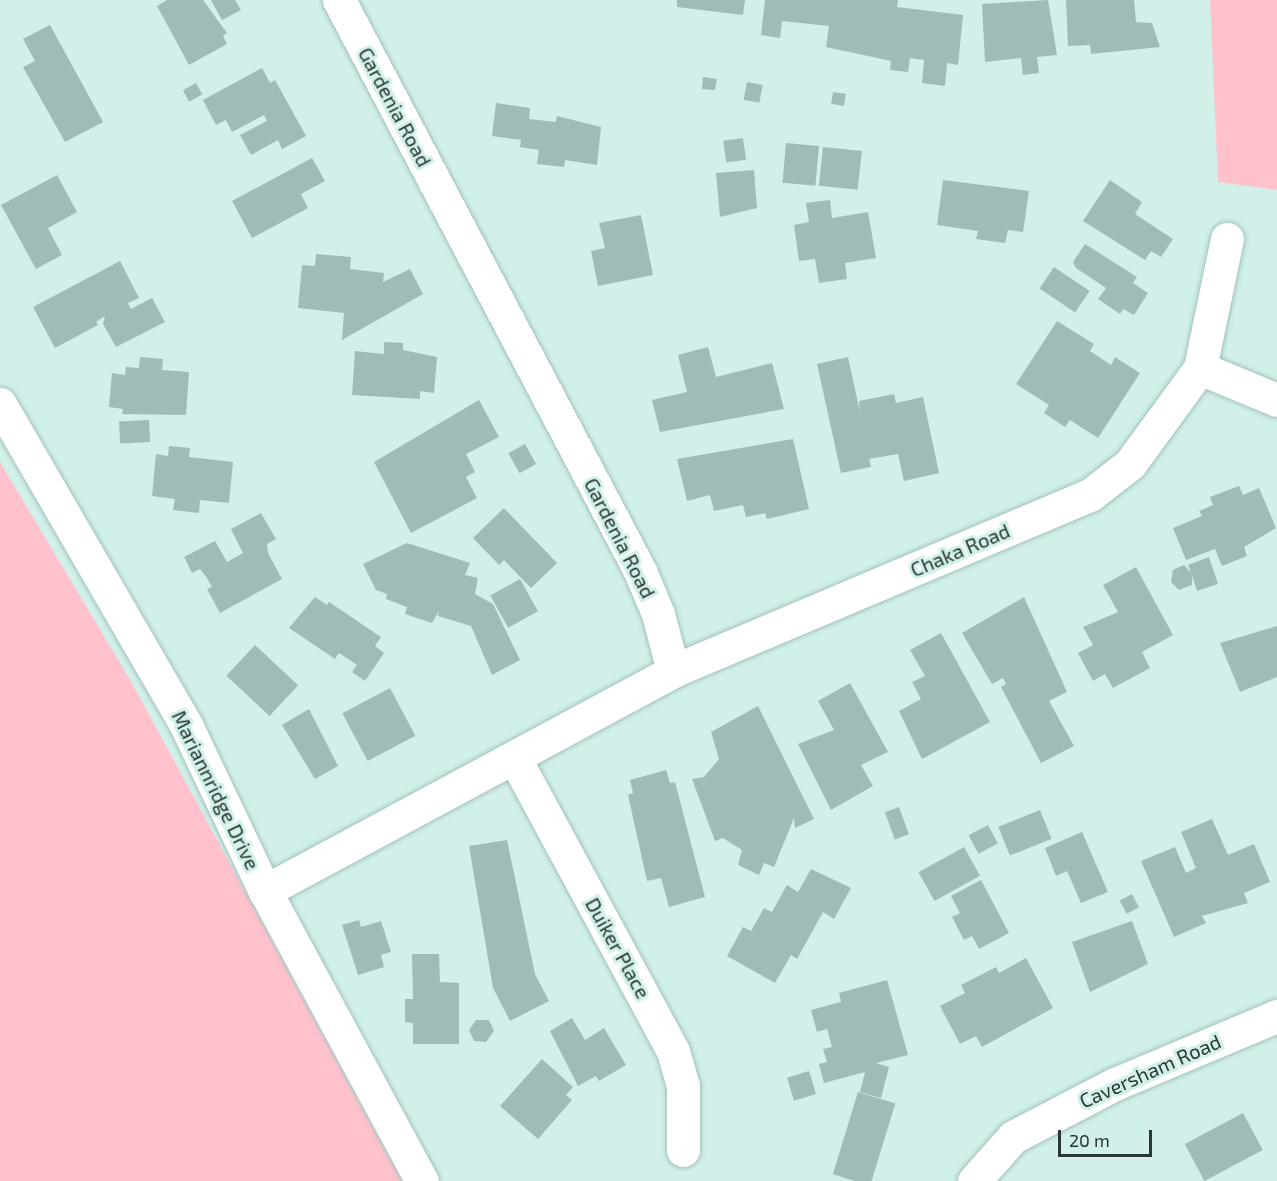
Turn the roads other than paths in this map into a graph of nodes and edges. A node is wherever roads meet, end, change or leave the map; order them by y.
1 (339, 0) edge
2 (1227, 239) dead end
3 (1200, 368) junction
4 (1277, 400) edge
5 (0, 404) edge
6 (673, 671) junction
7 (514, 757) junction
8 (266, 891) junction
9 (1277, 1016) edge
10 (683, 1150) dead end
11 (422, 1181) edge
12 (974, 1181) edge

1 - 6 street, Gardenia Road
2 - 3 street, Chaka Road
3 - 4 street
3 - 6 street, Chaka Road
5 - 8 street, Mariannridge Drive
6 - 7 street
7 - 8 street
7 - 10 street, Duiker Place
8 - 11 street, Mariannridge Drive
9 - 12 street, Caversham Road

